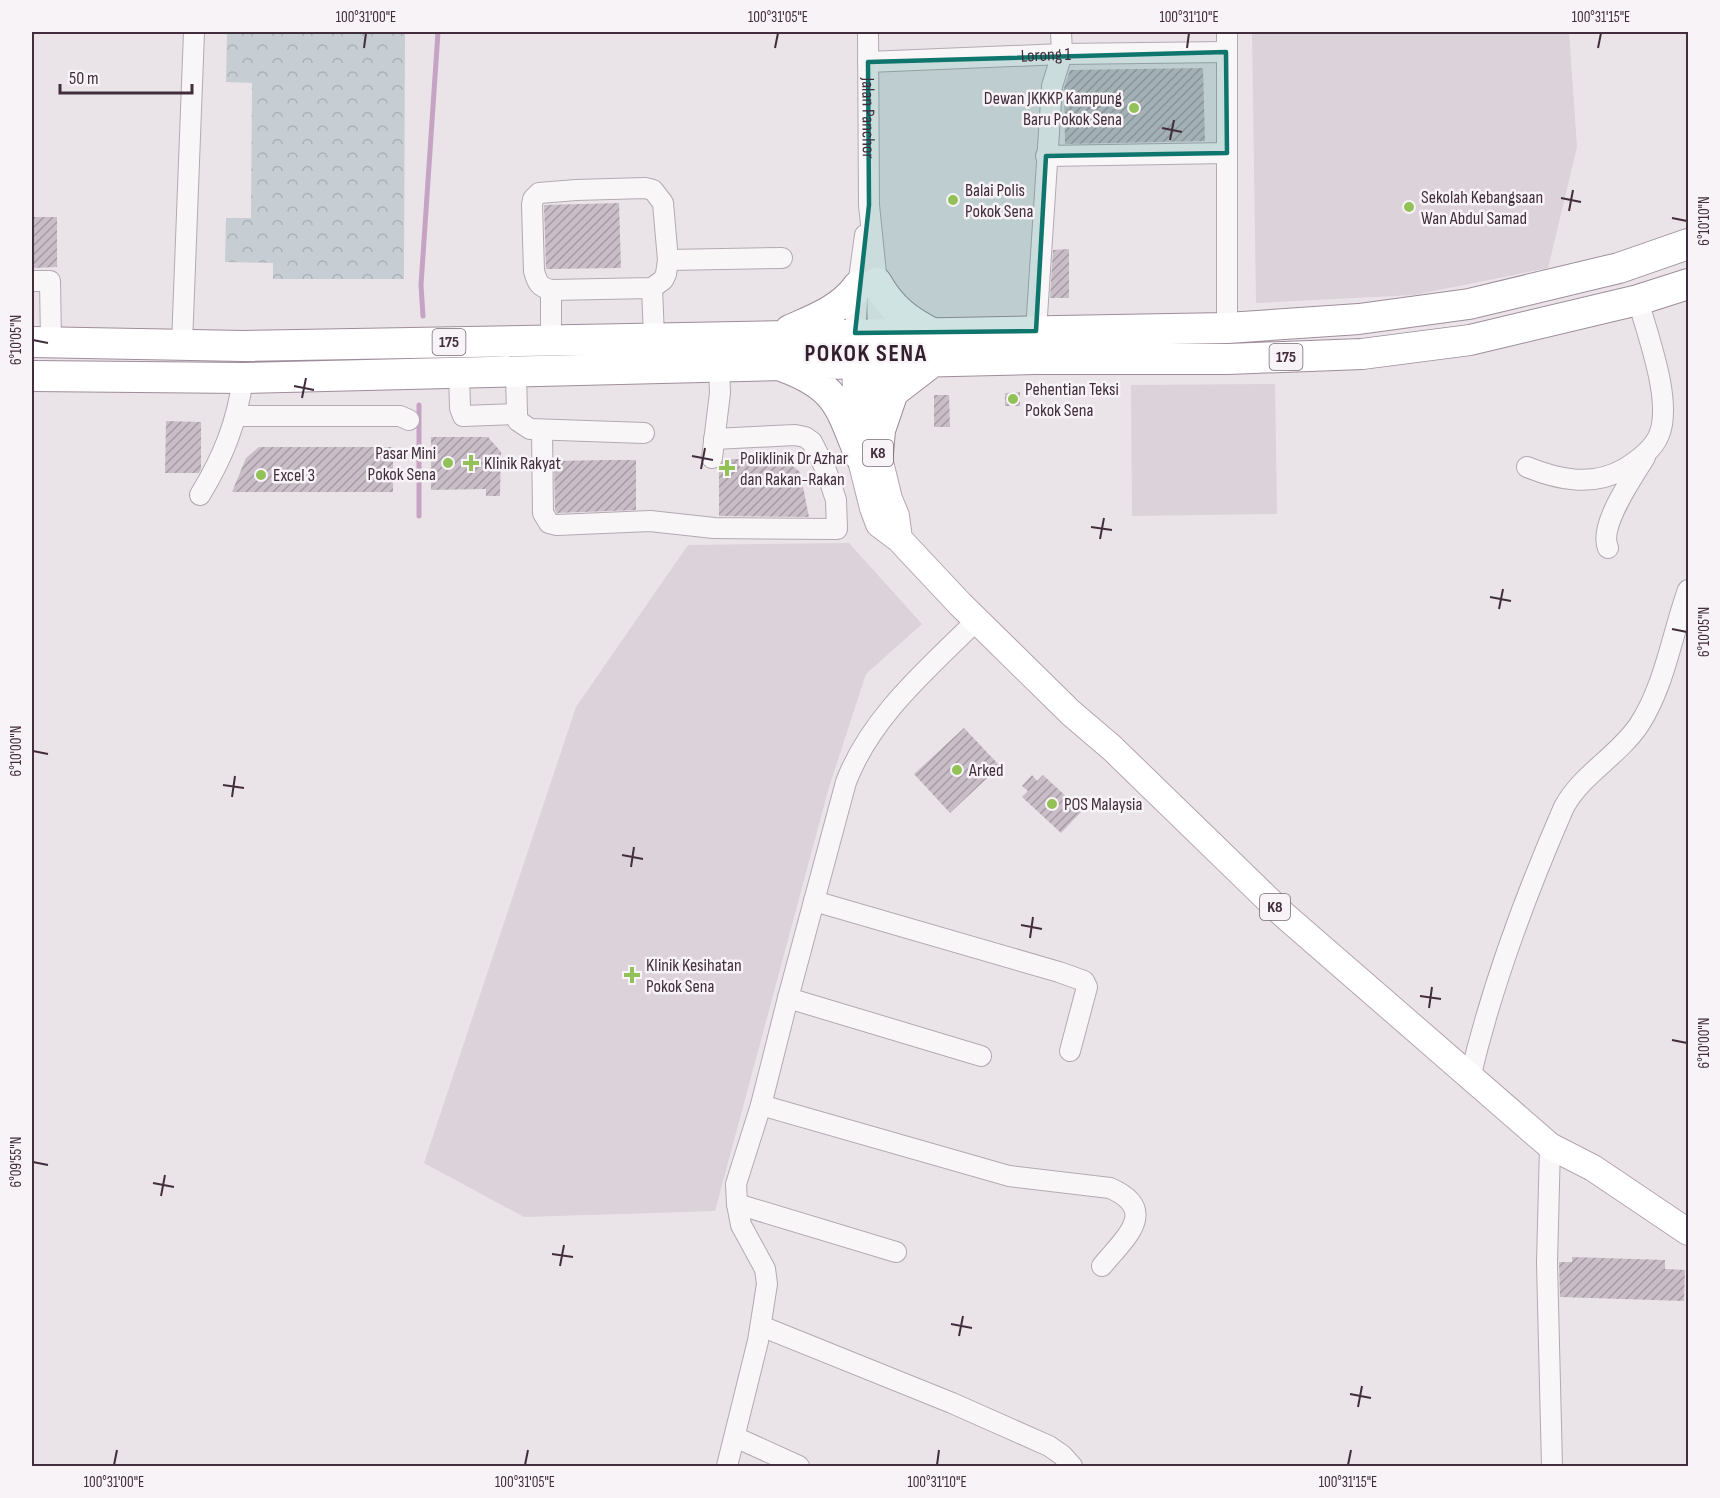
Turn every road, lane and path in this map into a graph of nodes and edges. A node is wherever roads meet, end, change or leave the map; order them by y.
1 (194, 32) edge
2 (868, 32) edge
3 (1061, 32) edge
4 (1227, 32) edge
5 (1226, 52) junction
6 (1062, 54) junction
7 (868, 62) junction
8 (1227, 153) junction
9 (1046, 156) junction
10 (1689, 244) edge
11 (782, 258) dead end
12 (668, 260) junction
13 (32, 281) edge
14 (867, 284) junction
15 (1689, 284) edge
16 (652, 288) junction
17 (551, 290) junction
18 (1638, 300) junction
19 (1227, 328) junction
20 (1036, 331) junction
21 (867, 333) junction
22 (779, 335) junction
23 (654, 337) junction
24 (551, 340) junction
25 (41, 342) edge
26 (183, 344) junction
27 (933, 348) junction
28 (865, 364) junction
29 (781, 366) junction
30 (719, 368) junction
31 (516, 372) junction
32 (459, 373) junction
33 (32, 376) edge
34 (243, 378) junction
35 (517, 414) junction
36 (237, 416) junction
37 (409, 420) dead end
38 (542, 431) junction
39 (644, 433) dead end
40 (714, 439) junction
41 (1648, 453) junction
42 (869, 455) junction
43 (711, 458) dead end
44 (1527, 467) dead end
45 (200, 495) dead end
46 (1608, 548) dead end
47 (1689, 590) edge
48 (978, 619) junction
49 (814, 901) junction
50 (788, 998) junction
51 (1070, 1051) dead end
52 (981, 1056) dead end
53 (1470, 1078) junction
54 (761, 1105) junction
55 (1550, 1146) junction
56 (736, 1204) junction
57 (1689, 1232) edge
58 (896, 1252) dead end
59 (1102, 1266) dead end
60 (761, 1326) junction
61 (735, 1437) junction
62 (727, 1467) edge
63 (799, 1467) edge
64 (1072, 1467) edge
65 (1552, 1467) edge

1 - 26 street
2 - 7 street, Jalan Panchor
3 - 6 street
4 - 5 street
5 - 6 street, Lorong 1
5 - 8 street
6 - 7 street, Lorong 1
6 - 9 street
7 - 14 street, Jalan Panchor
8 - 9 street
8 - 19 street
9 - 20 street
10 - 19 highway, 175
11 - 12 street
12 - 16 street
12 - 17 street
13 - 25 street
14 - 21 street, Jalan Panchor
14 - 22 highway
14 - 27 highway
15 - 18 highway, 175
16 - 17 street
16 - 23 street
17 - 24 street
18 - 27 highway, 175
18 - 41 street
19 - 20 highway, 175
20 - 27 highway, 175
21 - 22 highway, 175
21 - 27 highway, 175
21 - 28 main road, K8
22 - 23 highway, 175
23 - 24 highway, 175
24 - 26 highway, 175
25 - 26 highway, 175
27 - 28 highway, 175
27 - 42 highway
28 - 29 highway, 175
28 - 42 main road, K8
29 - 30 highway, 175
29 - 42 highway
30 - 31 highway, 175
30 - 40 street
31 - 32 highway, 175
31 - 35 street
32 - 34 highway, 175
32 - 35 street
33 - 34 highway, 175
34 - 36 street
35 - 38 street
36 - 37 street
36 - 45 street
38 - 39 street
38 - 40 street
40 - 43 street
41 - 44 street
41 - 46 street
42 - 48 main road, K8
47 - 53 street
48 - 49 street
48 - 53 main road, K8
49 - 50 street
49 - 51 street
50 - 52 street
50 - 54 street
53 - 55 main road, K8
54 - 56 street
54 - 59 street
55 - 57 main road, K8
55 - 65 street
56 - 58 street
56 - 60 street
60 - 61 street
60 - 64 street
61 - 62 street
61 - 63 street

